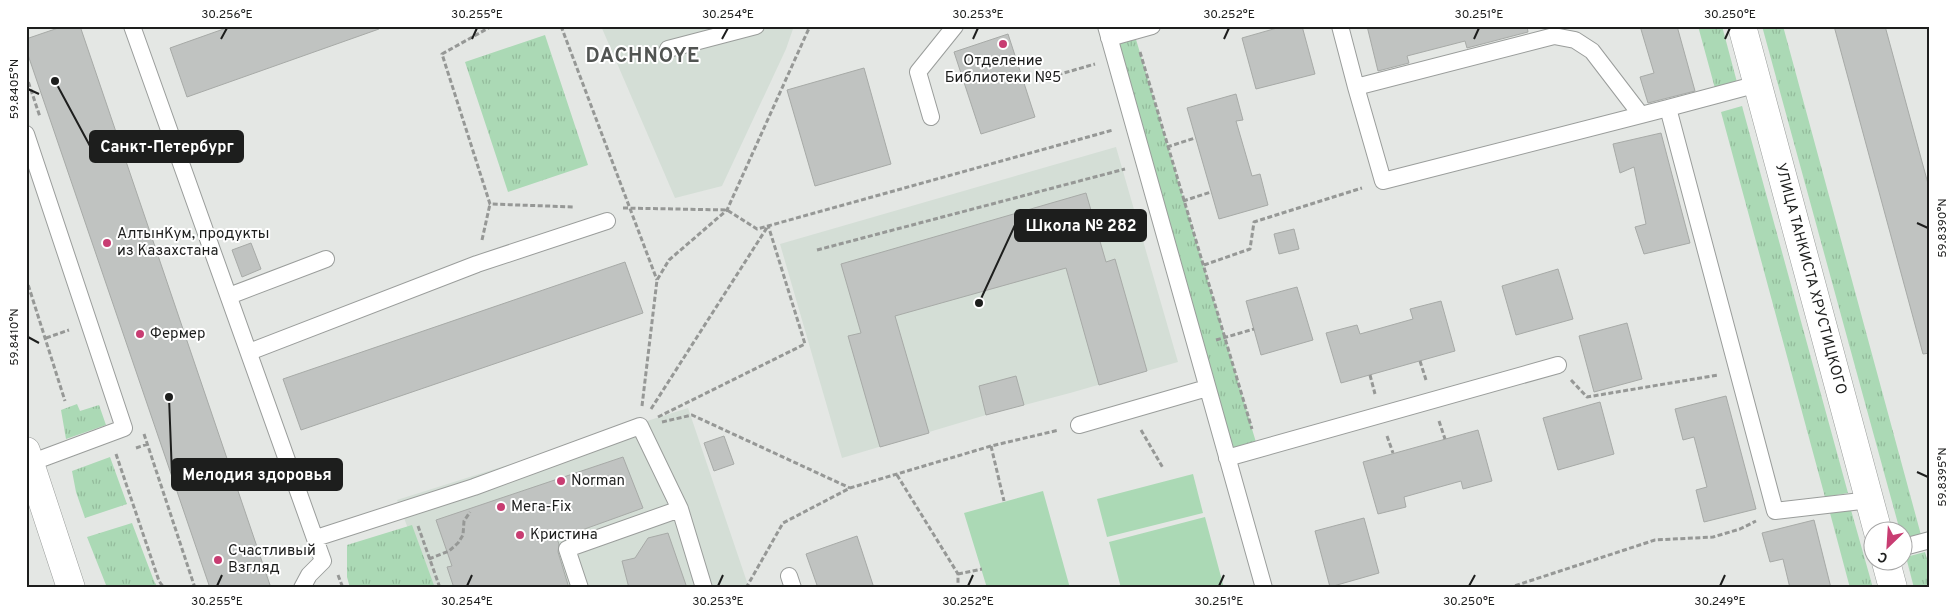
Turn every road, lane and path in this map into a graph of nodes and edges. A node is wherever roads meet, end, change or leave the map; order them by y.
1 (132, 26) edge
2 (492, 26) edge
3 (561, 26) edge
4 (756, 26) edge
5 (810, 26) edge
6 (955, 26) edge
7 (1152, 26) edge
8 (1340, 26) edge
9 (1742, 26) edge
10 (1134, 31) junction
11 (1107, 32) edge
12 (668, 49) dead end
13 (1115, 59) junction
14 (1042, 79) dead end
15 (1758, 84) junction
16 (1356, 87) junction
17 (1668, 108) junction
18 (1641, 115) junction
19 (931, 118) dead end
20 (1133, 124) junction
21 (26, 134) edge
22 (1195, 138) dead end
23 (1168, 146) junction
24 (1143, 160) junction
25 (1211, 192) dead end
26 (1347, 192) dead end
27 (1184, 201) junction
28 (490, 204) junction
29 (579, 207) dead end
30 (619, 208) dead end
31 (629, 209) junction
32 (1157, 209) junction
33 (727, 210) junction
34 (607, 221) dead end
35 (768, 225) junction
36 (482, 243) dead end
37 (816, 250) dead end
38 (326, 260) dead end
39 (1204, 265) junction
40 (26, 278) edge
41 (657, 280) junction
42 (229, 296) junction
43 (1254, 329) dead end
44 (1225, 337) junction
45 (1196, 346) junction
46 (248, 352) junction
47 (1558, 365) joint
48 (1738, 371) junction
49 (1207, 388) junction
50 (65, 401) dead end
51 (1130, 410) junction
52 (1079, 425) joint
53 (640, 426) junction
54 (148, 444) dead end
55 (991, 446) junction
56 (132, 449) dead end
57 (1258, 449) junction
58 (124, 452) dead end
59 (28, 457) edge
60 (1227, 458) junction
61 (1163, 468) dead end
62 (897, 475) junction
63 (850, 488) junction
64 (1870, 500) junction
65 (1004, 501) dead end
66 (471, 506) dead end
67 (412, 507) junction
68 (680, 509) junction
69 (1775, 512) junction
70 (1876, 522) edge
71 (316, 538) junction
72 (1930, 540) edge
73 (1914, 544) edge
74 (429, 559) junction
75 (982, 570) dead end
76 (1889, 572) edge
77 (958, 574) junction
78 (71, 588) edge
79 (164, 588) edge
80 (302, 588) edge
81 (440, 588) edge
82 (580, 588) edge
83 (704, 588) edge
84 (746, 588) edge
85 (958, 588) edge
86 (1264, 588) edge
87 (1508, 588) edge
88 (1893, 588) edge

1 - 42 lane
2 - 28 path
3 - 31 path
4 - 12 lane
5 - 33 path
6 - 19 lane
7 - 10 lane
8 - 16 lane
9 - 15 street, УЛИЦА ТАНКИСТА ХРУСТИЦКОГО
10 - 11 lane
10 - 23 path
11 - 13 lane
13 - 14 path
13 - 20 lane
15 - 17 lane
15 - 64 street, УЛИЦА ТАНКИСТА ХРУСТИЦКОГО
16 - 18 lane
16 - 18 lane
17 - 18 lane
17 - 48 lane
20 - 24 lane
20 - 35 path
21 - 59 lane
22 - 23 path
23 - 24 path
23 - 27 path
24 - 32 lane
24 - 37 path
25 - 27 path
26 - 39 path
27 - 32 path
27 - 39 path
28 - 29 path
28 - 36 path
30 - 31 path
31 - 33 path
31 - 41 path
32 - 45 lane
33 - 35 path
33 - 41 path
34 - 46 lane
35 - 53 path
35 - 53 path
38 - 42 lane
39 - 44 path
40 - 50 path
41 - 53 path
42 - 46 lane
43 - 44 path
44 - 45 path
44 - 57 path
45 - 49 lane
46 - 71 lane
47 - 48 path
47 - 57 lane
48 - 69 lane
49 - 51 lane
49 - 60 lane
51 - 52 lane
51 - 61 path
52 - 55 path
53 - 63 path
53 - 67 lane
53 - 68 lane
54 - 56 path
55 - 62 path
55 - 65 path
57 - 60 lane
58 - 79 path
59 - 78 street
60 - 86 lane
62 - 63 path
62 - 77 path
63 - 84 path
64 - 69 lane
64 - 70 street, УЛИЦА ТАНКИСТА ХРУСТИЦКОГО
66 - 74 path
67 - 71 lane
67 - 74 path
68 - 82 lane
68 - 83 lane
69 - 87 path
71 - 80 lane
72 - 73 lane
74 - 81 path
75 - 77 path
76 - 88 street
77 - 85 path

